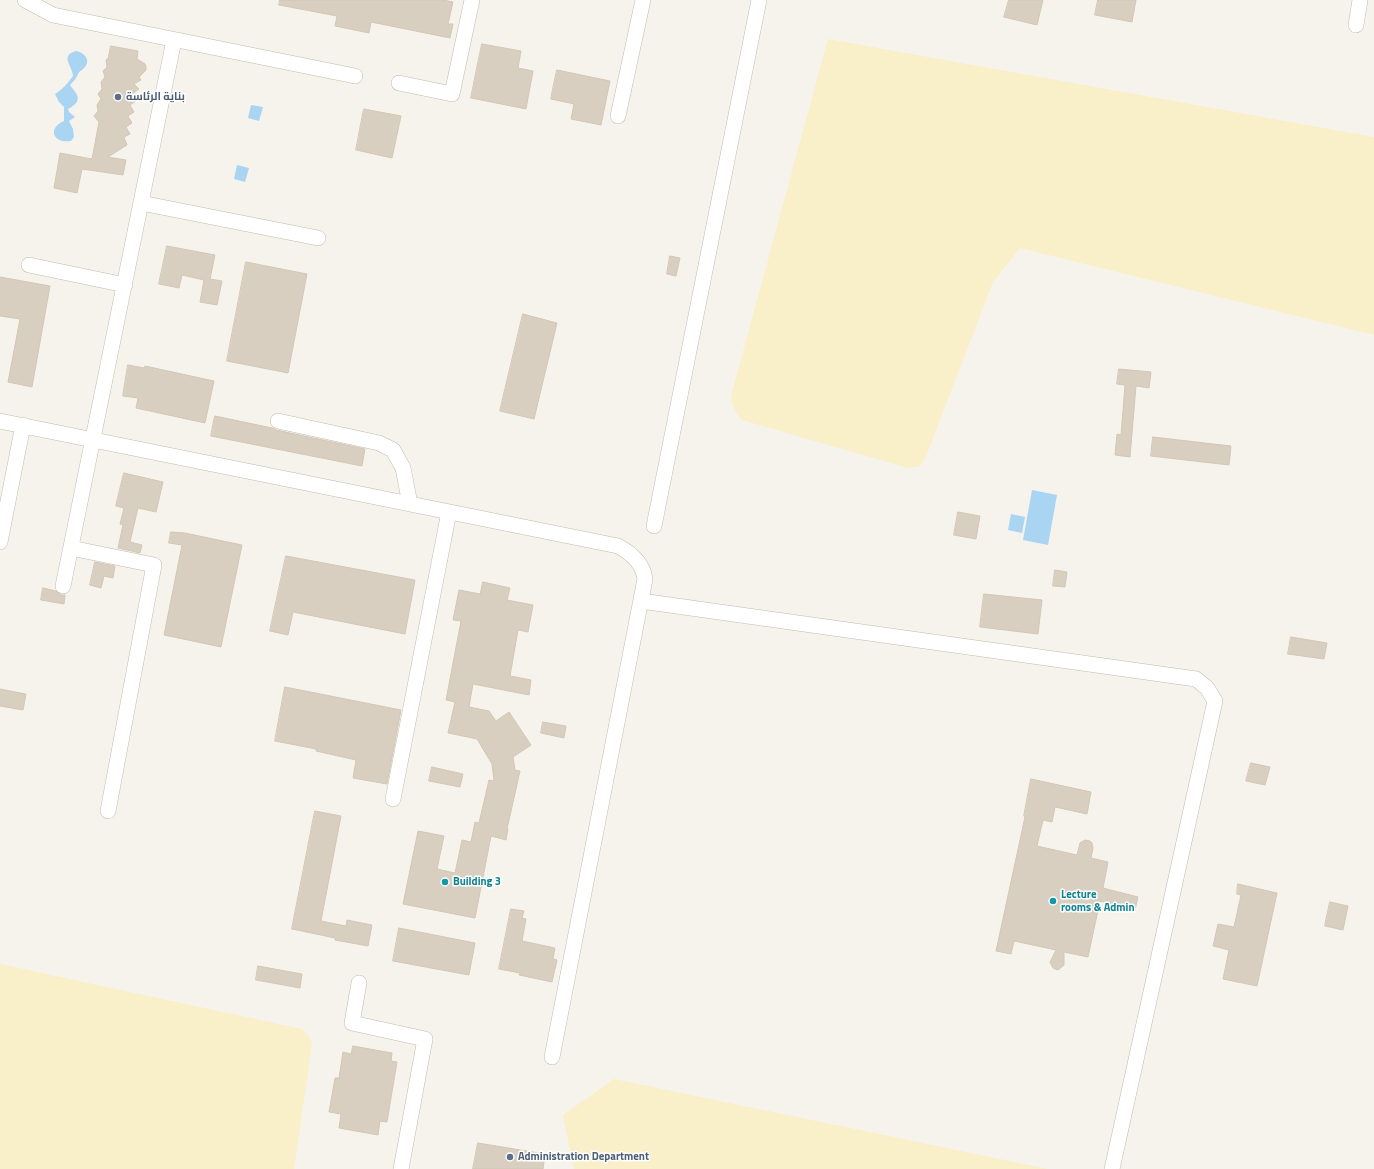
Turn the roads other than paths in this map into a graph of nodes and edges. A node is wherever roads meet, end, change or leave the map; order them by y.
1 (25, 0) edge
2 (472, 0) edge
3 (643, 0) edge
4 (759, 0) edge
5 (1360, 0) edge
6 (39, 4) edge
7 (1356, 25) dead end
8 (174, 40) junction
9 (355, 76) dead end
10 (400, 83) dead end
11 (618, 116) dead end
12 (141, 203) junction
13 (318, 238) dead end
14 (29, 265) dead end
15 (125, 285) junction
16 (0, 421) edge
17 (278, 421) dead end
18 (23, 426) junction
19 (93, 440) junction
20 (410, 504) junction
21 (450, 512) junction
22 (654, 526) dead end
23 (0, 542) edge
24 (71, 548) junction
25 (63, 586) dead end
26 (641, 601) junction
27 (393, 800) dead end
28 (108, 811) dead end
29 (359, 983) dead end
30 (552, 1057) dead end
31 (401, 1169) edge
32 (1112, 1169) edge

1 - 6 lane
2 - 10 lane
3 - 11 lane
4 - 22 lane
5 - 7 lane
6 - 8 lane
8 - 9 lane
8 - 12 lane
12 - 13 lane
12 - 15 lane
14 - 15 lane
15 - 19 lane
16 - 18 lane
17 - 20 lane
18 - 19 lane
18 - 23 lane
19 - 20 lane
19 - 24 lane
20 - 21 lane
21 - 26 lane
21 - 27 lane
24 - 25 lane
24 - 28 lane
26 - 30 lane
26 - 32 lane
29 - 31 lane

